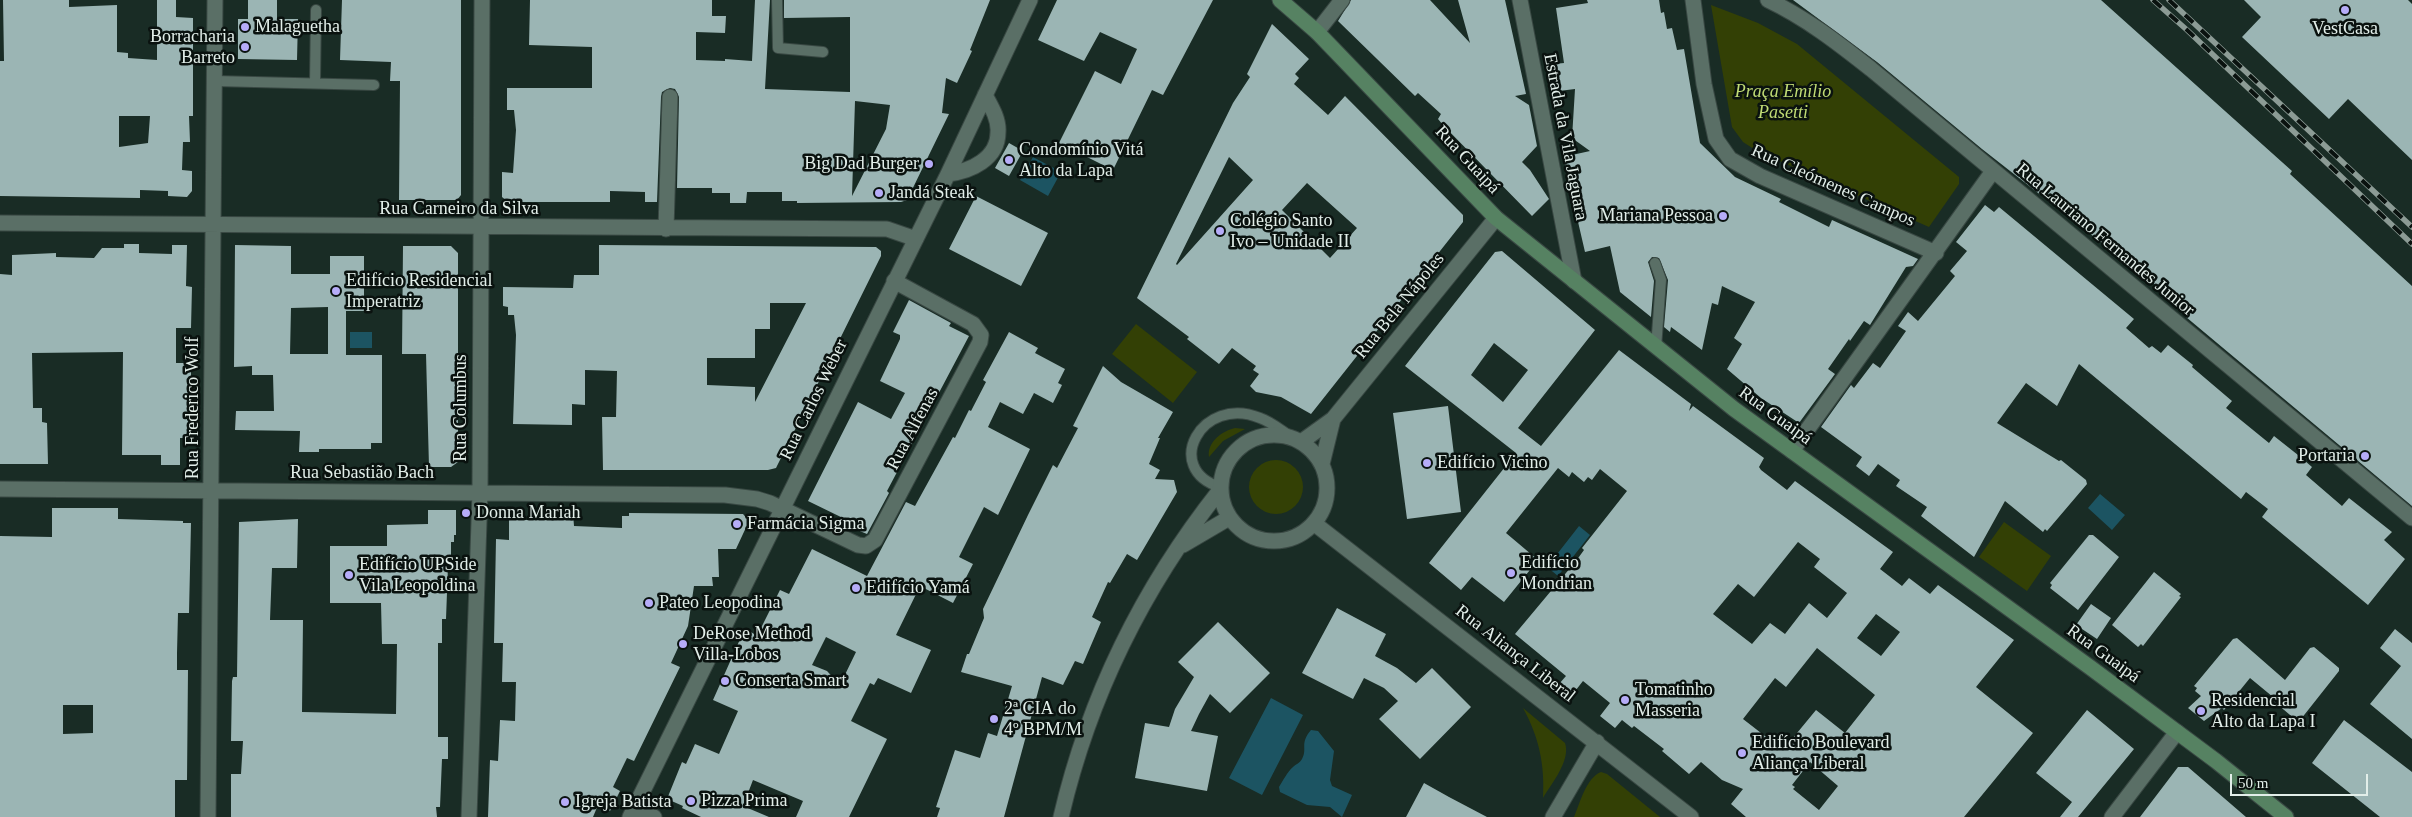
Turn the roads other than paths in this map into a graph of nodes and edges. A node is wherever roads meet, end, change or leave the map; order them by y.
1 (216, 0) edge
2 (482, 0) edge
3 (777, 0) edge
4 (1030, 0) edge
5 (1280, 0) edge
6 (1342, 0) edge
7 (1520, 0) edge
8 (1693, 0) edge
9 (1768, 0) edge
10 (316, 10) dead end
11 (1317, 32) junction
12 (822, 52) dead end
13 (214, 81) junction
14 (315, 83) junction
15 (374, 85) dead end
16 (985, 95) junction
17 (670, 98) dead end
18 (1994, 171) junction
19 (948, 174) junction
20 (1496, 218) junction
21 (0, 224) edge
22 (214, 225) junction
23 (482, 228) junction
24 (666, 229) junction
25 (916, 239) junction
26 (1936, 253) junction
27 (1655, 263) dead end
28 (1574, 280) junction
29 (894, 282) junction
30 (1656, 348) junction
31 (1333, 419) junction
32 (1297, 440) junction
33 (1792, 451) junction
34 (1322, 464) junction
35 (0, 489) edge
36 (1220, 489) junction
37 (211, 490) junction
38 (480, 492) junction
39 (782, 508) junction
40 (1229, 518) junction
41 (2412, 518) edge
42 (1314, 524) junction
43 (1178, 548) junction
44 (2177, 732) junction
45 (1597, 742) junction
46 (632, 813) edge
47 (208, 817) edge
48 (469, 817) edge
49 (654, 817) edge
50 (1061, 817) edge
51 (1553, 817) edge
52 (1691, 817) edge
53 (2112, 817) edge
54 (2286, 817) edge

1 - 13 street, Rua Frederico Wolf
2 - 23 street, Rua Columbus
3 - 12 lane
4 - 16 street, Rua Carlos Weber
5 - 11 main road, Rua Guaipá
6 - 11 street
7 - 28 street, Estrada da Vila Jaguara
8 - 26 street, Rua Cleómenes Campos
9 - 18 street, Rua Lauriano Fernandes Junior
10 - 14 lane
11 - 20 main road, Rua Guaipá
13 - 14 lane
13 - 22 street, Rua Frederico Wolf
14 - 15 lane
16 - 19 street, Rua Carlos Weber
16 - 19 street
17 - 24 street
18 - 26 street
18 - 41 street, Rua Lauriano Fernandes Junior
19 - 25 street, Rua Carlos Weber
20 - 28 main road, Rua Guaipá
20 - 31 street, Rua Bela Nápoles
21 - 22 street, Rua Carneiro da Silva
22 - 23 street, Rua Carneiro da Silva
22 - 37 street, Rua Frederico Wolf
23 - 24 street, Rua Carneiro da Silva
23 - 38 street, Rua Columbus
24 - 25 street, Rua Carneiro da Silva
25 - 29 street, Rua Carlos Weber
26 - 33 street
27 - 30 lane
28 - 30 main road, Rua Guaipá
29 - 39 street, Rua Carlos Weber
29 - 39 street, Rua Alfenas
30 - 33 main road, Rua Guaipá
31 - 32 street
31 - 34 street
32 - 34 street
32 - 36 street
32 - 36 lane
33 - 44 main road, Rua Guaipá
34 - 42 street
35 - 37 street, Rua Sebastião Bach
36 - 40 street
36 - 43 street
37 - 38 street, Rua Sebastião Bach
37 - 47 street, Rua Frederico Wolf
38 - 39 street, Rua Sebastião Bach
38 - 48 street, Rua Columbus
39 - 46 street, Rua Carlos Weber
40 - 42 street
40 - 43 street
42 - 45 street, Rua Aliança Liberal
43 - 50 street
44 - 53 street
44 - 54 main road, Rua Guaipá
45 - 51 street
45 - 52 street, Rua Aliança Liberal
46 - 49 street

